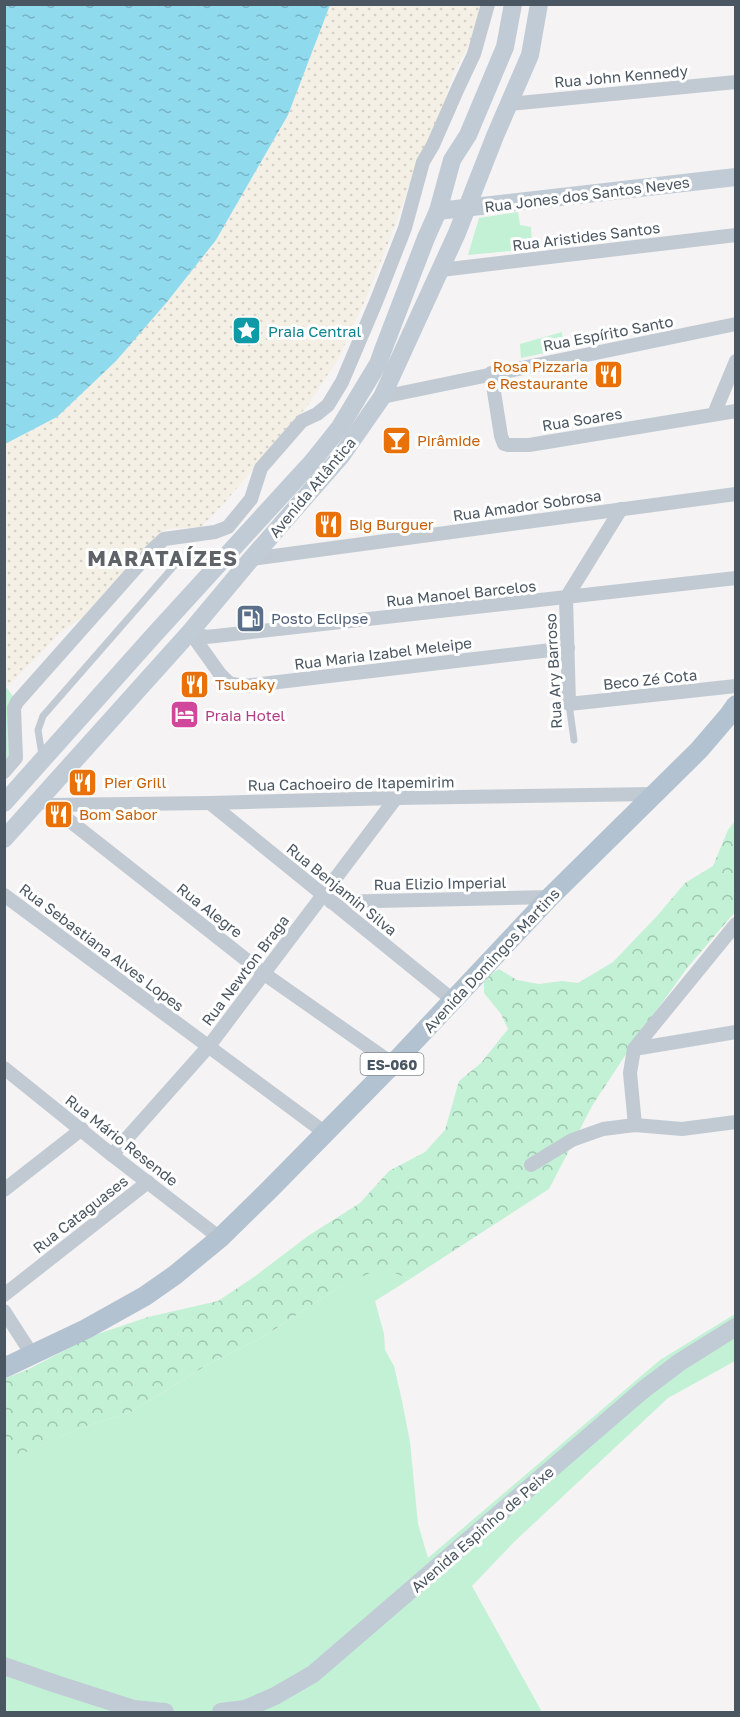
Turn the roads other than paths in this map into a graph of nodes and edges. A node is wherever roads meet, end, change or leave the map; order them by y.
1 (488, 4) edge
2 (513, 4) edge
3 (539, 4) edge
4 (735, 82) edge
5 (509, 104) junction
6 (735, 177) edge
7 (467, 208) junction
8 (438, 211) junction
9 (735, 235) edge
10 (441, 270) junction
11 (735, 324) edge
12 (735, 361) edge
13 (491, 373) junction
14 (382, 397) junction
15 (735, 411) edge
16 (714, 414) junction
17 (735, 494) edge
18 (621, 508) junction
19 (224, 558) junction
20 (251, 559) junction
21 (735, 578) edge
22 (566, 598) junction
23 (190, 632) junction
24 (568, 648) junction
25 (735, 686) edge
26 (569, 704) junction
27 (735, 705) edge
28 (574, 740) dead end
29 (43, 759) junction
30 (4, 772) edge
31 (653, 794) junction
32 (396, 798) junction
33 (4, 802) edge
34 (45, 802) junction
35 (210, 803) junction
36 (4, 839) edge
37 (4, 895) edge
38 (550, 897) junction
39 (327, 898) junction
40 (735, 924) edge
41 (735, 941) edge
42 (720, 945) junction
43 (263, 973) junction
44 (454, 1001) junction
45 (735, 1032) edge
46 (209, 1046) junction
47 (634, 1049) junction
48 (393, 1064) junction
49 (4, 1068) edge
50 (735, 1122) edge
51 (635, 1125) junction
52 (82, 1129) junction
53 (324, 1132) junction
54 (112, 1155) junction
55 (531, 1165) dead end
56 (4, 1170) edge
57 (148, 1182) junction
58 (9, 1185) edge
59 (220, 1238) junction
60 (4, 1295) edge
61 (4, 1311) edge
62 (735, 1327) edge
63 (33, 1356) junction
64 (4, 1368) edge
65 (4, 1666) edge
66 (165, 1713) edge
67 (221, 1713) edge

1 - 30 street
2 - 8 street, Avenida Atlântica
3 - 5 street, Avenida Atlântica
4 - 5 street, Rua John Kennedy
5 - 7 street, Avenida Atlântica
6 - 7 street, Rua Jones dos Santos Neves
7 - 8 street, Rua Jones dos Santos Neves
7 - 10 street, Avenida Atlântica
8 - 19 street, Avenida Atlântica
9 - 10 street, Rua Aristides Santos
10 - 14 street, Avenida Atlântica
11 - 13 street, Rua Espírito Santo
12 - 16 street
13 - 14 street, Rua Espírito Santo
13 - 16 street, Rua Soares
14 - 20 street, Avenida Atlântica
15 - 16 street, Rua Soares
17 - 18 street, Rua Amador Sobrosa
18 - 20 street, Rua Amador Sobrosa
18 - 22 street, Rua Ary Barroso
19 - 29 street, Avenida Atlântica
19 - 29 lane
20 - 23 street, Avenida Atlântica
21 - 22 street, Rua Manoel Barcelos
22 - 23 street, Rua Manoel Barcelos
22 - 24 street, Rua Ary Barroso
23 - 24 street, Rua Maria Izabel Meleipe
23 - 34 street, Avenida Atlântica
24 - 26 street, Rua Ary Barroso
25 - 26 street, Beco Zé Cota
26 - 28 lane, Rua Ary Barroso
27 - 31 main road, Avenida Domingos Martins / ES-060
29 - 33 street, Avenida Atlântica
31 - 32 street, Rua Cachoeiro de Itapemirim
31 - 38 main road, Avenida Domingos Martins / ES-060
32 - 35 street, Rua Cachoeiro de Itapemirim
32 - 39 street, Rua Newton Braga
34 - 35 street, Rua Cachoeiro de Itapemirim
34 - 36 street, Avenida Atlântica
34 - 43 street, Rua Alegre
35 - 39 street, Rua Benjamin Silva
37 - 46 street, Rua Sebastiana Alves Lopes
38 - 39 street, Rua Elizio Imperial
38 - 44 main road, Avenida Domingos Martins / ES-060
39 - 43 street, Rua Newton Braga
39 - 44 street, Rua Benjamin Silva
40 - 42 street
41 - 42 street
42 - 47 street
43 - 46 street, Rua Newton Braga
43 - 48 street, Rua Alegre
44 - 48 main road, Avenida Domingos Martins / ES-060
45 - 47 street
46 - 53 street, Rua Sebastiana Alves Lopes
46 - 54 street, Rua Newton Braga
47 - 51 street
48 - 53 main road, Avenida Domingos Martins / ES-060
49 - 52 street, Rua Mário Resende
50 - 51 street
51 - 55 street
52 - 54 street, Rua Mário Resende
52 - 58 street
53 - 59 main road, Avenida Domingos Martins / ES-060
54 - 57 street, Rua Mário Resende
56 - 58 street
57 - 59 street, Rua Mário Resende
57 - 60 street, Rua Cataguases
59 - 63 main road, Avenida Domingos Martins / ES-060
61 - 63 street
62 - 67 street, Avenida Espinho de Peixe
63 - 64 main road, Avenida Domingos Martins / ES-060
65 - 66 street

